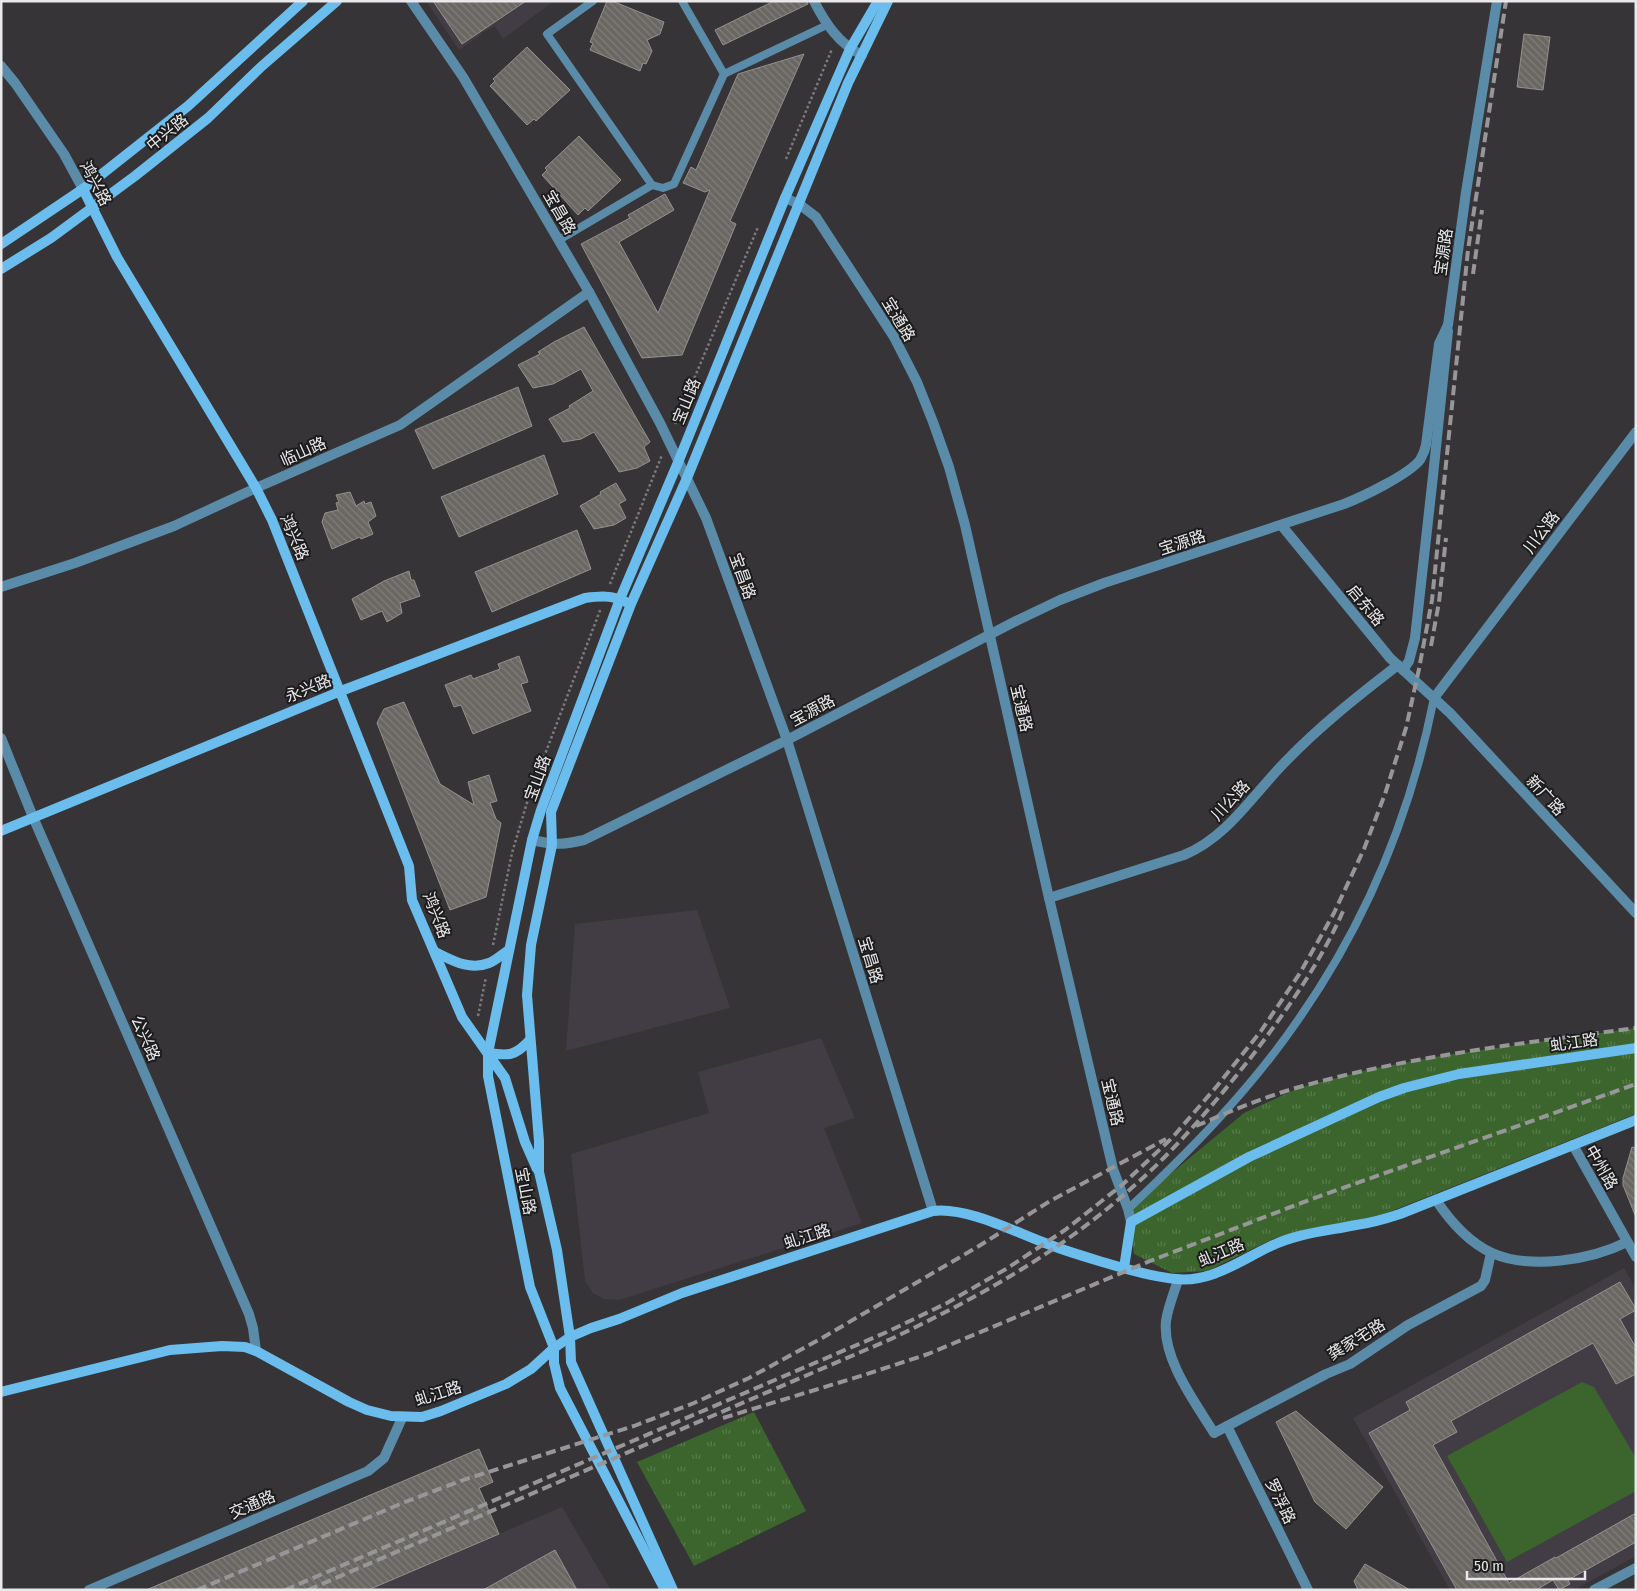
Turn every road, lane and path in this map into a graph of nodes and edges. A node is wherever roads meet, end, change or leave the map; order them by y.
1 (303, 1) edge
2 (337, 1) edge
3 (411, 1) edge
4 (593, 1) edge
5 (682, 1) edge
6 (814, 1) edge
7 (878, 1) edge
8 (888, 1) edge
9 (1497, 1) edge
10 (827, 25) junction
11 (850, 49) junction
12 (862, 55) junction
13 (1, 66) edge
14 (724, 74) junction
15 (652, 184) junction
16 (83, 189) junction
17 (785, 198) junction
18 (799, 204) junction
19 (93, 209) junction
20 (559, 240) junction
21 (1, 244) edge
22 (1, 269) edge
23 (589, 292) junction
24 (1448, 325) junction
25 (1636, 432) edge
26 (678, 460) junction
27 (687, 478) junction
28 (256, 488) junction
29 (1282, 526) junction
30 (1, 587) edge
31 (620, 599) junction
32 (631, 604) junction
33 (990, 634) junction
34 (1400, 668) junction
35 (341, 691) junction
36 (1434, 698) junction
37 (1, 738) edge
38 (787, 740) junction
39 (33, 817) junction
40 (1, 831) edge
41 (532, 840) junction
42 (552, 845) junction
43 (1049, 898) junction
44 (1636, 912) edge
45 (509, 950) junction
46 (435, 952) junction
47 (530, 1040) junction
48 (1636, 1048) edge
49 (488, 1053) junction
50 (1636, 1120) edge
51 (1572, 1145) junction
52 (539, 1172) junction
53 (1436, 1200) junction
54 (1128, 1209) junction
55 (933, 1211) junction
56 (1131, 1222) junction
57 (1627, 1242) junction
58 (1491, 1253) junction
59 (1636, 1257) edge
60 (1124, 1268) junction
61 (1178, 1280) junction
62 (570, 1337) junction
63 (554, 1348) junction
64 (256, 1350) junction
65 (1, 1392) edge
66 (402, 1418) junction
67 (1227, 1426) junction
68 (1636, 1568) edge
69 (89, 1590) edge
70 (665, 1590) edge
71 (673, 1590) edge
72 (1308, 1590) edge
73 (1594, 1590) edge

1 - 16 main road, 中兴路
2 - 19 main road, 中兴路
3 - 20 street, 宝昌路
4 - 15 lane
5 - 14 lane
6 - 10 street
7 - 11 main road, 宝山路
8 - 12 main road, 宝山路
9 - 24 street, 宝源路
10 - 11 street
10 - 14 lane
11 - 12 street
11 - 17 main road, 宝山路
12 - 18 main road, 宝山路
13 - 16 street, 鸿兴路
14 - 15 lane
15 - 20 lane
16 - 19 main road, 鸿兴路
16 - 21 main road, 中兴路
17 - 18 street, 宝通路
17 - 26 main road, 宝山路
18 - 27 main road, 宝山路
18 - 33 street, 宝通路
19 - 22 main road, 中兴路
19 - 28 main road, 鸿兴路
20 - 23 street, 宝昌路
23 - 26 street, 宝昌路
23 - 28 street, 临山路
24 - 29 street, 宝源路
24 - 34 street
25 - 36 street, 川公路
26 - 27 street, 宝昌路
26 - 31 main road, 宝山路
27 - 32 main road, 宝山路
27 - 38 street, 宝昌路
28 - 30 street, 临山路
28 - 35 main road, 鸿兴路
29 - 33 street, 宝源路
29 - 34 street, 启东路
31 - 32 main road, 永兴路
31 - 35 main road, 永兴路
31 - 41 main road, 宝山路
32 - 42 main road, 宝山路
33 - 38 street, 宝源路
33 - 43 street, 宝通路
34 - 36 street, 启东路
34 - 43 street, 川公路
35 - 39 main road, 永兴路
35 - 46 main road, 鸿兴路
36 - 44 street, 新广路
36 - 54 lane
37 - 39 street, 公兴路
38 - 42 street, 宝源路
38 - 55 street, 宝昌路
39 - 40 main road, 永兴路
39 - 64 street, 公兴路
41 - 42 street, 宝源路
41 - 45 main road, 宝山路
42 - 47 main road, 宝山路
43 - 54 street, 宝通路
45 - 46 main road
45 - 49 main road, 宝山路
46 - 49 main road, 鸿兴路
47 - 49 main road
47 - 52 main road, 宝山路
48 - 56 main road, 虬江路
49 - 52 main road, 鸿兴路
49 - 63 main road, 宝山路
50 - 51 main road, 虬江路
51 - 53 main road, 虬江路
51 - 57 street, 中州路
52 - 62 main road, 宝山路
53 - 58 street
53 - 61 main road, 虬江路
54 - 56 street, 宝通路
55 - 60 main road, 虬江路
55 - 62 main road, 虬江路
56 - 60 main road, 宝通路
57 - 58 street
57 - 59 street, 中州路
58 - 67 street, 龚家宅路
60 - 61 main road, 虬江路
61 - 67 street, 龚家宅路
62 - 63 main road, 虬江路
62 - 71 main road, 宝山路
63 - 66 main road, 虬江路
63 - 70 main road, 宝山路
64 - 65 main road, 虬江路
64 - 66 main road, 虬江路
66 - 69 street, 交通路
67 - 72 street, 罗浮路
68 - 73 street

